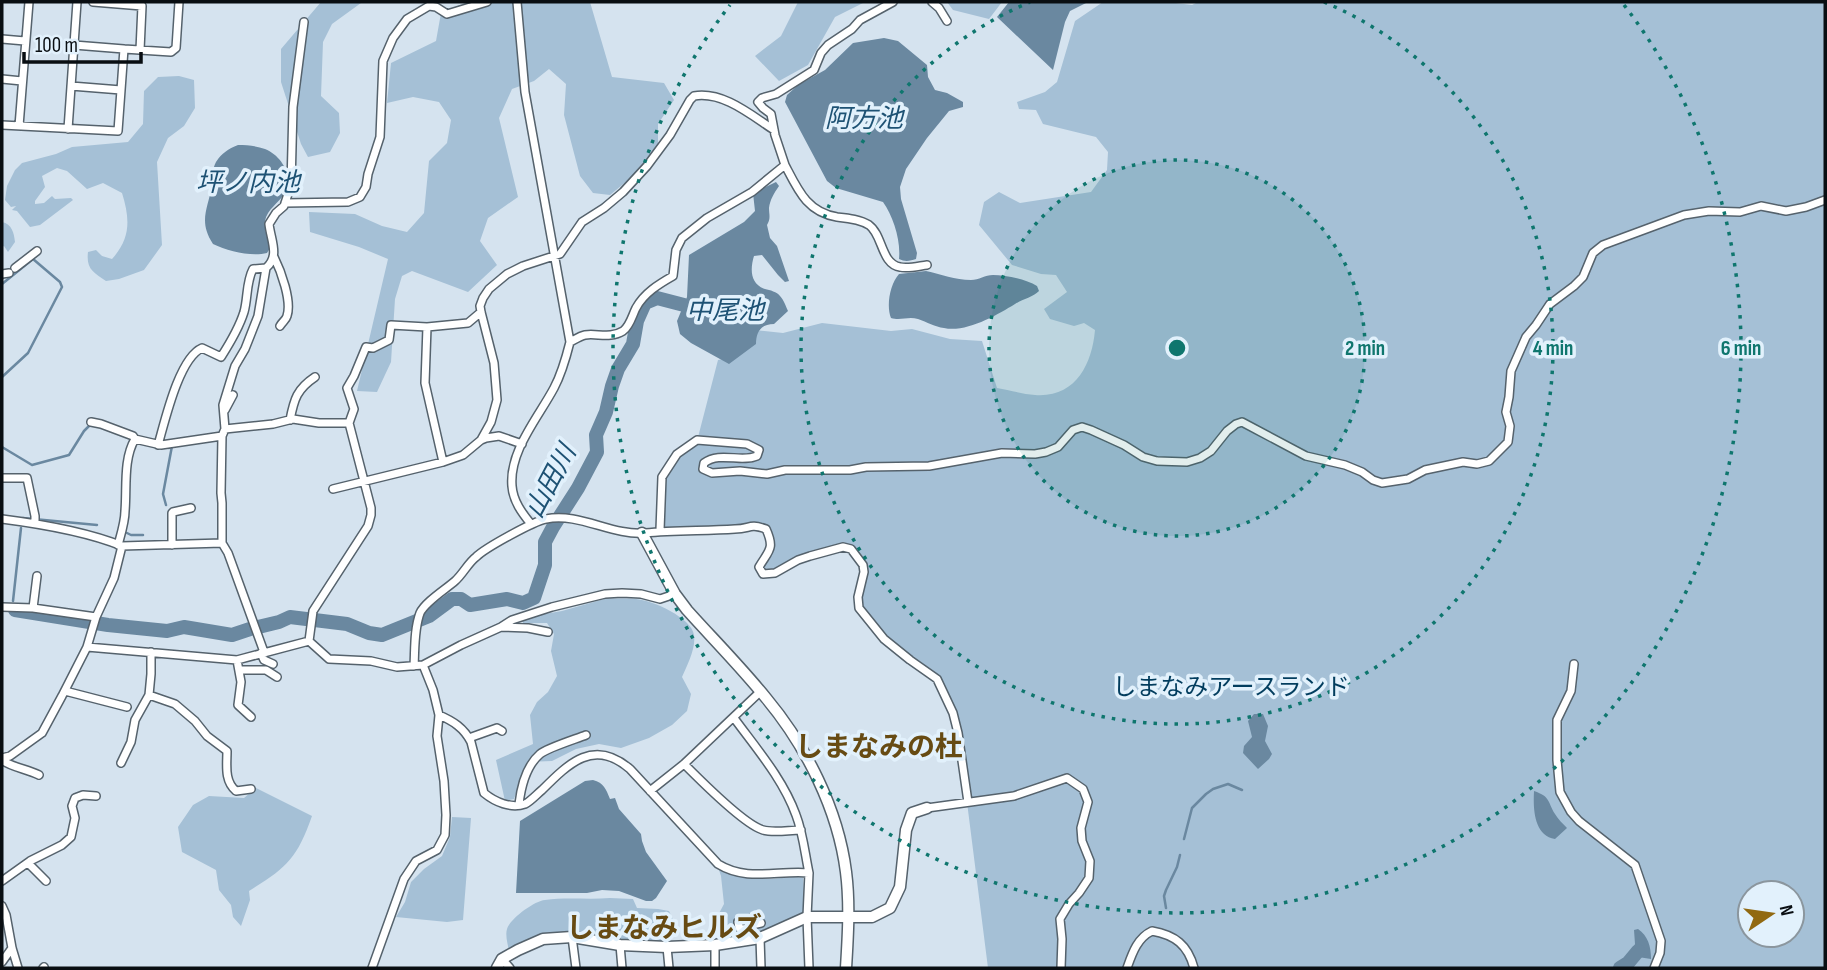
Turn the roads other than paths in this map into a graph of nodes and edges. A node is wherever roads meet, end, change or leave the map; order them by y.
1 (29, 2) edge
2 (77, 2) edge
3 (93, 2) edge
4 (178, 2) edge
5 (487, 2) edge
6 (517, 2) edge
7 (893, 2) edge
8 (932, 2) edge
9 (947, 21) dead end
10 (304, 22) dead end
11 (2, 39) edge
12 (26, 41) junction
13 (74, 45) junction
14 (124, 49) junction
15 (140, 50) junction
16 (2, 79) edge
17 (22, 81) junction
18 (71, 86) junction
19 (121, 90) junction
20 (2, 125) edge
21 (19, 126) junction
22 (68, 129) junction
23 (774, 130) junction
24 (786, 165) junction
25 (1825, 200) edge
26 (285, 203) junction
27 (37, 251) dead end
28 (554, 256) junction
29 (274, 257) junction
30 (927, 265) dead end
31 (266, 268) junction
32 (9, 272) edge
33 (481, 312) junction
34 (280, 326) dead end
35 (427, 327) junction
36 (570, 342) junction
37 (315, 377) dead end
38 (233, 396) dead end
39 (224, 413) junction
40 (290, 420) junction
41 (91, 422) dead end
42 (349, 423) junction
43 (224, 433) junction
44 (135, 439) junction
45 (481, 440) junction
46 (522, 444) junction
47 (158, 445) junction
48 (443, 462) junction
49 (2, 478) edge
50 (363, 482) junction
51 (333, 489) dead end
52 (191, 508) dead end
53 (2, 519) edge
54 (35, 520) junction
55 (531, 524) junction
56 (660, 530) junction
57 (642, 533) junction
58 (222, 543) junction
59 (120, 545) junction
60 (172, 545) junction
61 (37, 576) dead end
62 (675, 594) junction
63 (2, 607) edge
64 (33, 608) junction
65 (96, 617) junction
66 (501, 627) junction
67 (548, 632) dead end
68 (309, 641) junction
69 (87, 647) junction
70 (151, 652) junction
71 (262, 652) junction
72 (237, 660) junction
73 (273, 664) dead end
74 (1574, 664) dead end
75 (419, 666) junction
76 (239, 670) junction
77 (276, 677) dead end
78 (65, 691) junction
79 (761, 691) junction
80 (149, 695) junction
81 (127, 707) dead end
82 (439, 715) junction
83 (251, 717) dead end
84 (734, 718) junction
85 (502, 731) dead end
86 (586, 735) dead end
87 (469, 738) junction
88 (2, 759) edge
89 (121, 763) dead end
90 (684, 764) junction
91 (39, 775) dead end
92 (251, 789) dead end
93 (650, 791) junction
94 (96, 796) dead end
95 (968, 803) junction
96 (519, 804) junction
97 (927, 808) joint
98 (801, 830) junction
99 (28, 863) junction
100 (809, 873) junction
101 (2, 881) edge
102 (46, 881) dead end
103 (2, 906) edge
104 (807, 917) junction
105 (848, 918) junction
106 (572, 937) junction
107 (760, 938) junction
108 (620, 945) junction
109 (715, 945) junction
110 (667, 947) junction
111 (12, 948) junction
112 (2, 962) edge
113 (499, 964) edge
114 (18, 968) edge
115 (372, 968) edge
116 (510, 968) edge
117 (576, 968) edge
118 (622, 968) edge
119 (669, 968) edge
120 (715, 968) edge
121 (761, 968) edge
122 (808, 968) edge
123 (846, 968) edge
124 (1061, 968) edge
125 (1127, 968) edge
126 (1194, 968) edge
127 (1654, 968) edge

1 - 12 street
2 - 13 street
3 - 15 street
4 - 15 street
5 - 26 street
6 - 28 street
7 - 23 street
8 - 9 street
10 - 26 street
11 - 12 street
12 - 17 street
13 - 14 street
13 - 18 street
14 - 15 street
14 - 19 street
16 - 17 street
17 - 21 street
18 - 19 street
18 - 22 street
19 - 22 street
20 - 21 street
21 - 22 street
23 - 24 street
23 - 28 street
24 - 30 street
24 - 36 street
25 - 56 street
26 - 29 street
27 - 32 street
28 - 33 street
28 - 36 street
29 - 31 street
29 - 34 street
31 - 39 street
31 - 47 street
33 - 35 street
33 - 45 street
35 - 42 street
35 - 48 street
36 - 46 street
37 - 40 street
38 - 39 street
39 - 43 street
40 - 42 street
40 - 43 street
41 - 44 street
42 - 50 street
43 - 47 street
43 - 58 street
44 - 47 street
44 - 59 street
45 - 46 street
45 - 48 street
46 - 55 street
48 - 50 street
49 - 54 street
50 - 51 street
50 - 68 street
52 - 60 street
53 - 54 street
54 - 59 street
55 - 57 street
55 - 75 street
56 - 57 street
56 - 95 street
57 - 62 street
58 - 60 street
58 - 71 street
59 - 60 street
59 - 65 street
61 - 64 street
62 - 66 street
62 - 79 street
63 - 64 street
64 - 65 street
65 - 69 street
66 - 67 street
66 - 75 street
68 - 71 street
68 - 75 street
69 - 70 street
69 - 78 street
70 - 72 street
70 - 80 street
71 - 72 street
71 - 73 street
72 - 76 street
74 - 127 street
75 - 82 street
76 - 77 street
76 - 83 street
78 - 81 street
78 - 88 street
79 - 84 street
79 - 105 street
80 - 89 street
80 - 92 street
82 - 87 street
82 - 115 street
84 - 90 street
84 - 98 street
85 - 87 street
86 - 96 street
87 - 96 street
88 - 91 street
90 - 93 street
90 - 98 street
93 - 96 street
93 - 100 street
94 - 99 street
95 - 97 street
95 - 124 street
97 - 105 street
98 - 100 street
99 - 101 street
99 - 102 street
100 - 104 street
103 - 111 street
104 - 105 street
104 - 107 street
104 - 122 street
105 - 123 street
106 - 108 street
106 - 113 street
106 - 117 street
107 - 109 street
107 - 121 street
108 - 110 street
108 - 118 street
109 - 110 street
109 - 120 street
110 - 119 street
111 - 112 street
111 - 114 street
113 - 116 street
125 - 126 street

